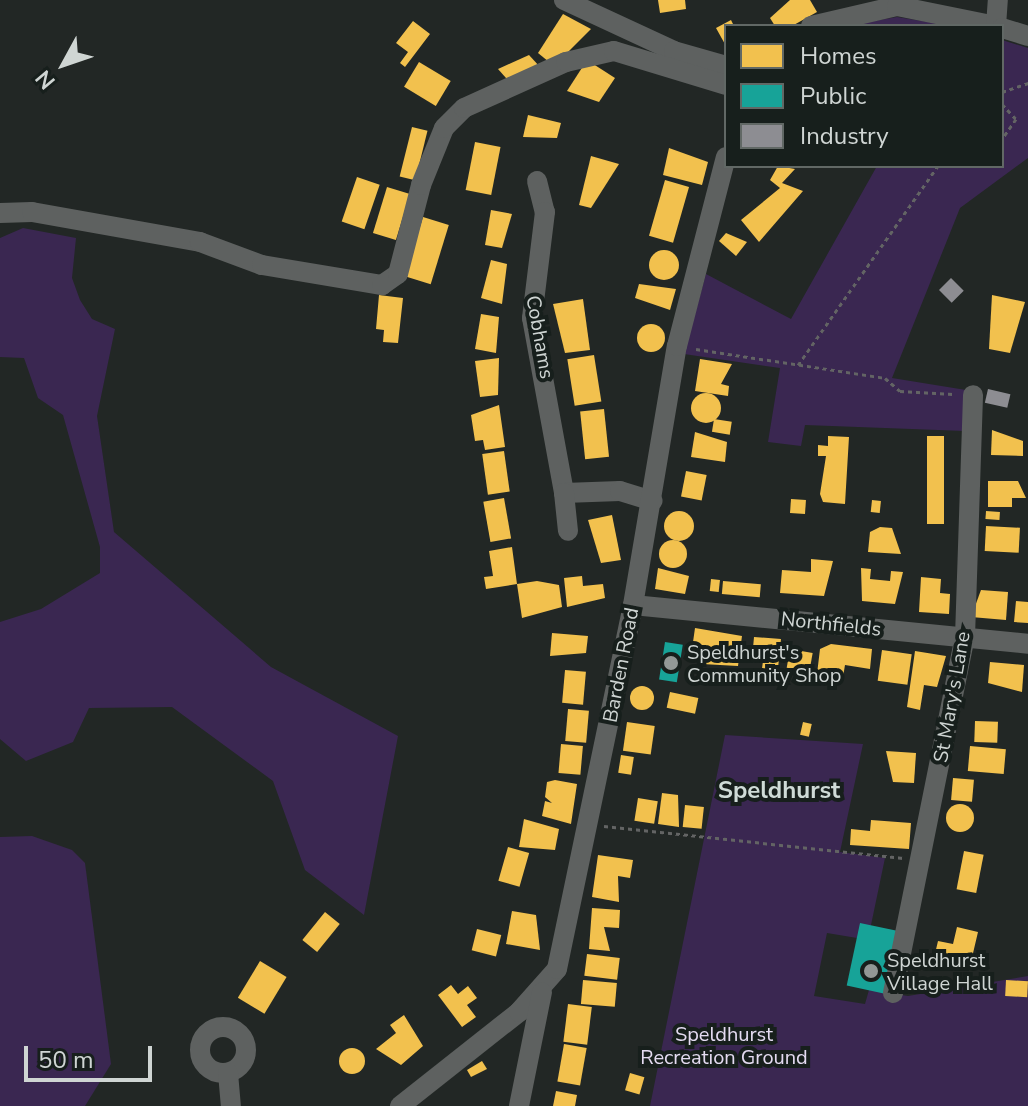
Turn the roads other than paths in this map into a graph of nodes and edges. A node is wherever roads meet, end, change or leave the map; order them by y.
1 (564, 0) edge
2 (998, 0) edge
3 (820, 24) edge
4 (986, 24) edge
5 (996, 24) edge
6 (1004, 29) edge
7 (1028, 36) edge
8 (724, 65) edge
9 (724, 84) edge
10 (724, 165) edge
11 (537, 181) dead end
12 (0, 213) edge
13 (973, 395) road end
14 (564, 493) junction
15 (652, 501) junction
16 (568, 531) dead end
17 (633, 605) junction
18 (965, 637) junction
19 (1028, 644) edge
20 (542, 992) junction
21 (893, 993) dead end
22 (228, 1073) dead end
23 (231, 1106) edge
24 (400, 1106) edge
25 (519, 1106) edge

1 - 8 street
2 - 5 street
3 - 4 street
6 - 7 street
9 - 12 street
10 - 15 street, Barden Road
11 - 14 street, Cobhams
13 - 18 street, St Mary's Lane
14 - 15 street
14 - 16 street, Cobhams
15 - 17 street, Barden Road
17 - 18 street, Northfields
17 - 20 street, Barden Road
18 - 19 street, Northfields
18 - 21 street, St Mary's Lane
20 - 24 street, Barden Road
20 - 25 street
22 - 23 street

